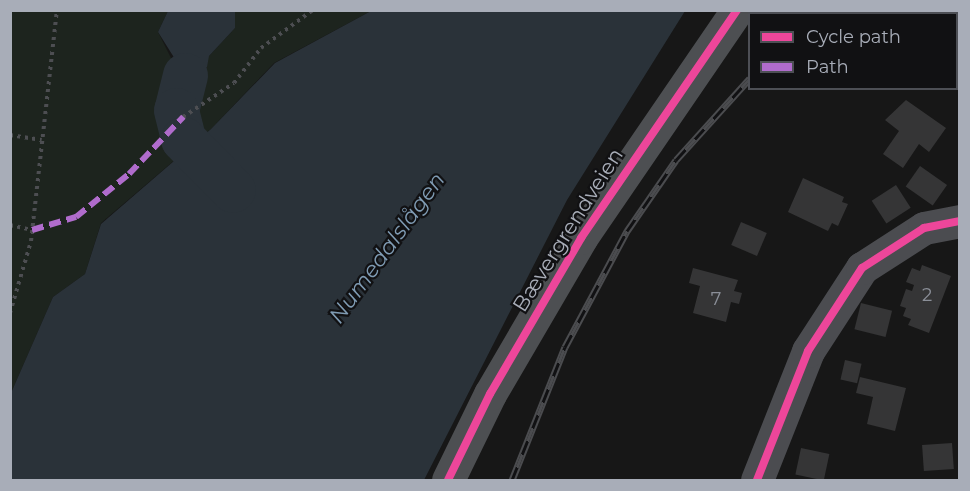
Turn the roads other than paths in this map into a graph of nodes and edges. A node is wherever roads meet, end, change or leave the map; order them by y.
1 (737, 10) edge
2 (960, 221) edge
3 (448, 480) edge
4 (757, 480) edge

1 - 3 main road, Bævergrendveien
2 - 4 street

